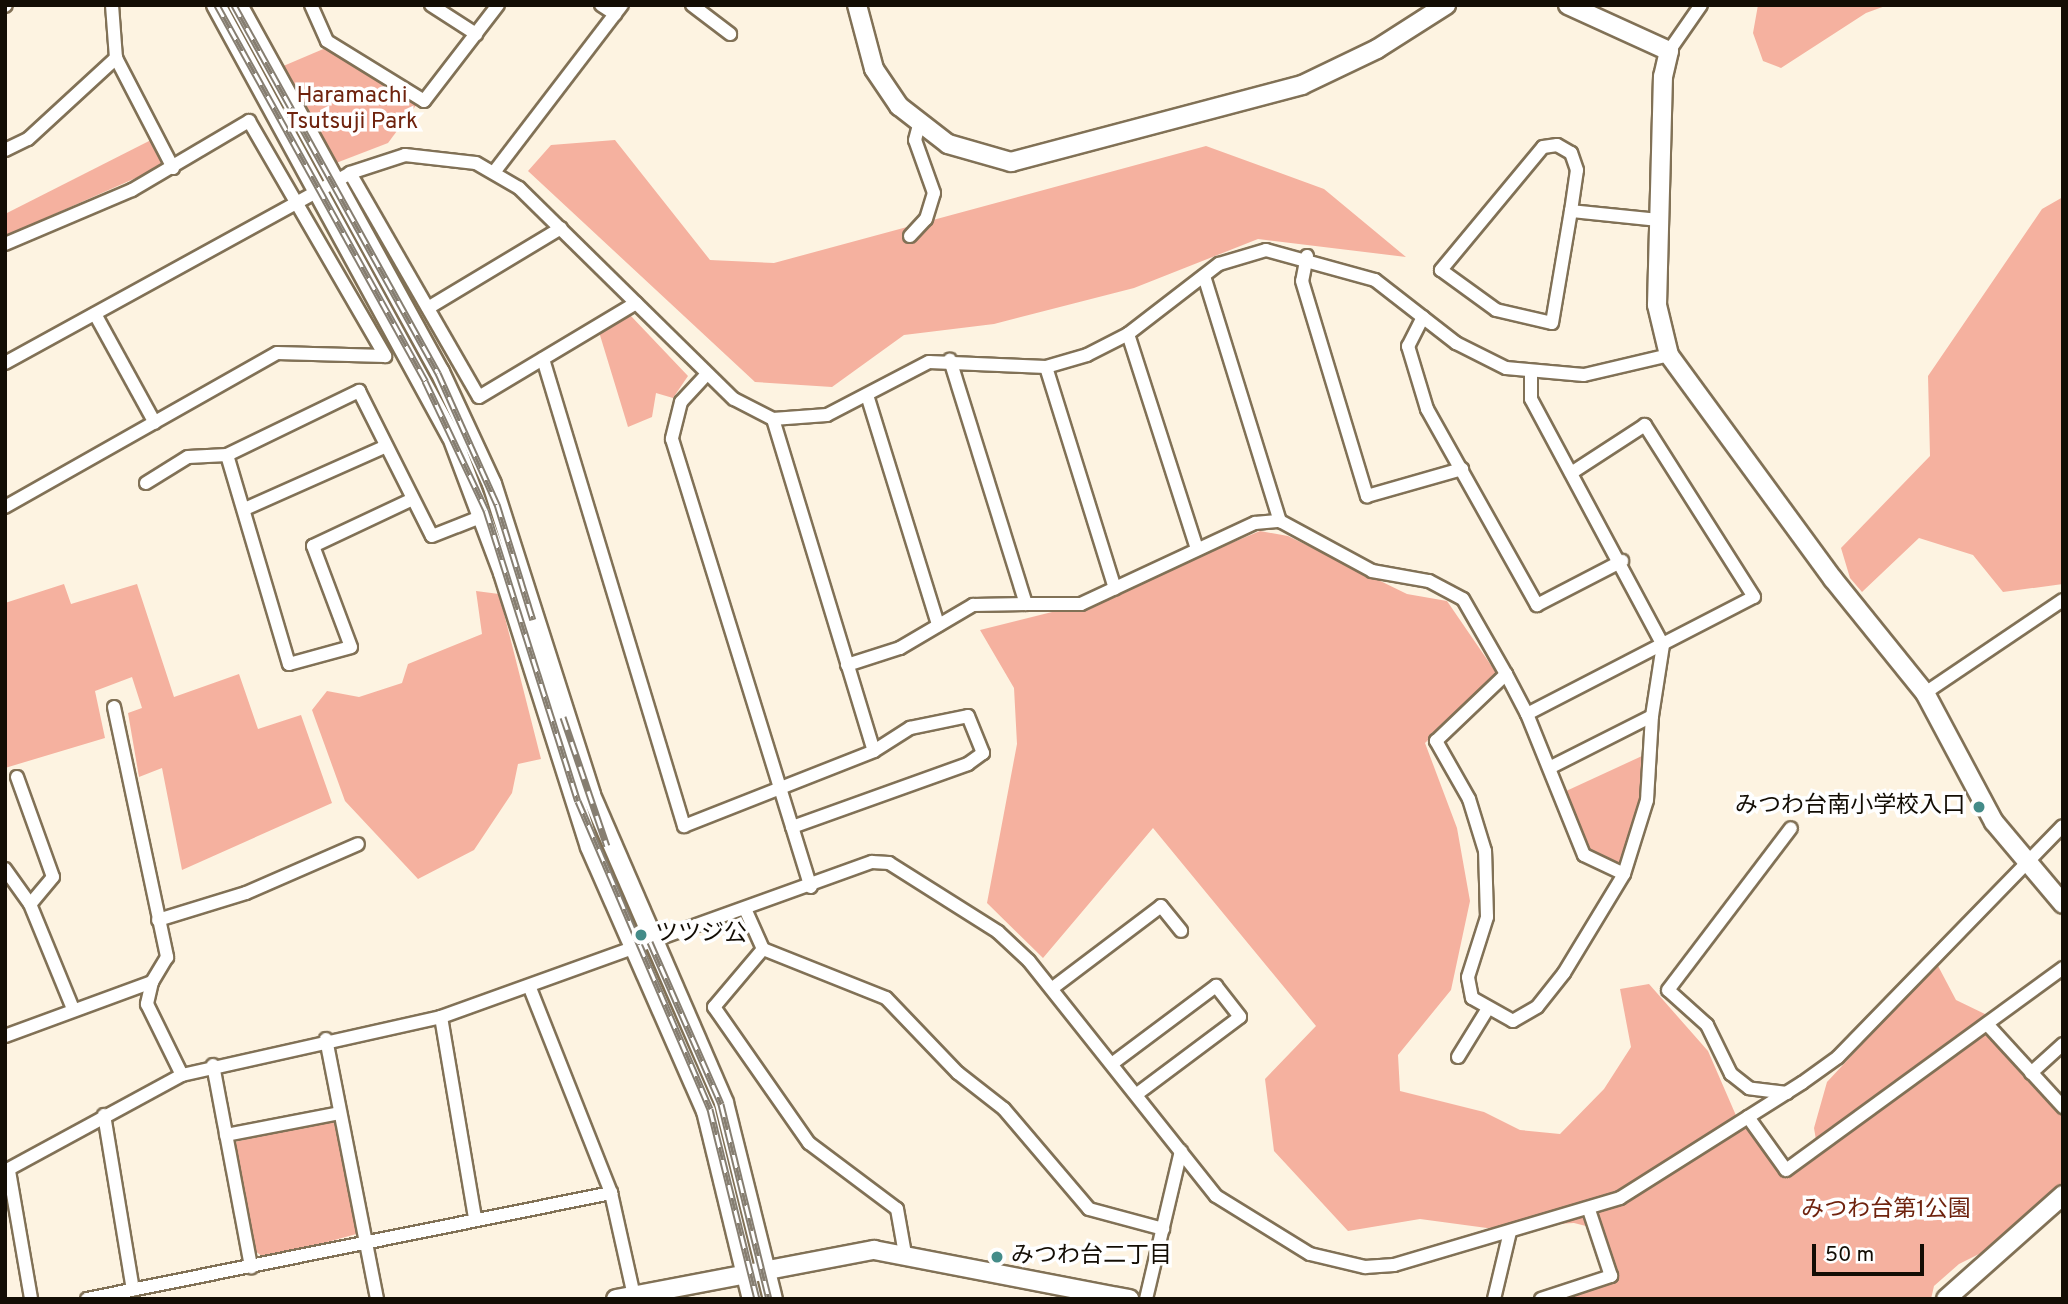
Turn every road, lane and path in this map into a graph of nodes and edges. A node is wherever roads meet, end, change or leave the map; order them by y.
1 (111, 5) edge
2 (216, 5) edge
3 (238, 5) edge
4 (311, 5) edge
5 (431, 5) edge
6 (498, 5) edge
7 (601, 5) edge
8 (692, 5) edge
9 (857, 5) edge
10 (1446, 5) edge
11 (1568, 5) edge
12 (1701, 5) edge
13 (619, 10) edge
14 (476, 34) junction
15 (730, 34) dead end
16 (1669, 51) junction
17 (116, 58) junction
18 (919, 125) junction
19 (5, 150) edge
20 (173, 168) junction
21 (495, 171) junction
22 (350, 173) junction
23 (332, 183) junction
24 (316, 192) junction
25 (296, 203) junction
26 (1571, 211) junction
27 (1658, 220) junction
28 (561, 228) junction
29 (910, 236) dead end
30 (5, 244) edge
31 (1307, 256) junction
32 (1205, 276) junction
33 (636, 303) junction
34 (428, 307) junction
35 (94, 314) junction
36 (1423, 317) junction
37 (1128, 334) junction
38 (1669, 355) junction
39 (544, 359) junction
40 (950, 360) junction
41 (5, 363) edge
42 (1046, 367) junction
43 (707, 374) junction
44 (1531, 374) junction
45 (867, 395) junction
46 (773, 419) junction
47 (155, 423) junction
48 (386, 446) junction
49 (227, 455) junction
50 (1462, 469) junction
51 (1571, 473) junction
52 (146, 483) dead end
53 (413, 499) junction
54 (5, 507) edge
55 (247, 508) junction
56 (483, 516) junction
57 (1280, 521) junction
58 (1197, 549) junction
59 (1622, 561) junction
60 (1115, 588) junction
61 (2063, 600) edge
62 (1026, 604) junction
63 (938, 625) junction
64 (1663, 645) junction
65 (847, 665) junction
66 (1506, 674) junction
67 (1925, 693) junction
68 (114, 707) dead end
69 (1527, 714) junction
70 (1652, 716) junction
71 (874, 751) junction
72 (1549, 768) junction
73 (17, 777) dead end
74 (780, 788) junction
75 (2063, 826) edge
76 (792, 827) junction
77 (1791, 828) dead end
78 (358, 844) dead end
79 (2028, 865) junction
80 (5, 869) edge
81 (1624, 874) junction
82 (811, 887) junction
83 (30, 904) junction
84 (2063, 904) edge
85 (746, 911) junction
86 (158, 920) junction
87 (1181, 931) dead end
88 (655, 945) junction
89 (763, 949) junction
90 (637, 950) junction
91 (2063, 968) edge
92 (152, 982) junction
93 (1054, 987) junction
94 (530, 988) junction
95 (73, 1009) junction
96 (1487, 1010) junction
97 (441, 1017) junction
98 (1987, 1024) junction
99 (5, 1036) edge
100 (326, 1039) junction
101 (2063, 1044) edge
102 (1458, 1057) dead end
103 (1113, 1063) junction
104 (213, 1065) junction
105 (2031, 1073) junction
106 (182, 1075) junction
107 (1787, 1093) junction
108 (1137, 1094) junction
109 (2063, 1107) edge
110 (340, 1113) junction
111 (104, 1115) junction
112 (1748, 1117) junction
113 (226, 1135) junction
114 (1181, 1151) junction
115 (7, 1171) edge
116 (611, 1194) junction
117 (2063, 1195) edge
118 (1589, 1210) junction
119 (475, 1218) junction
120 (1163, 1229) junction
121 (1510, 1232) junction
122 (364, 1238) junction
123 (905, 1254) junction
124 (251, 1267) junction
125 (768, 1269) junction
126 (747, 1273) junction
127 (134, 1290) junction
128 (625, 1297) edge
129 (31, 1299) edge
130 (88, 1299) edge
131 (377, 1299) edge
132 (752, 1299) edge
133 (773, 1299) edge
134 (1129, 1299) edge
135 (1146, 1299) edge
136 (1494, 1299) edge
137 (1541, 1299) edge
138 (1946, 1299) edge

1 - 17 street
2 - 24 street
3 - 23 street
4 - 14 street
5 - 14 street
6 - 14 street
7 - 13 street
8 - 15 street
9 - 18 street
10 - 18 street
11 - 16 street
12 - 16 street
13 - 21 street
16 - 27 street
17 - 19 street
17 - 20 street
18 - 29 street
20 - 25 street
20 - 30 street
21 - 22 street
21 - 28 street
22 - 23 street
22 - 34 street
23 - 24 street
23 - 88 street
24 - 25 street
24 - 56 street
25 - 35 street
25 - 47 street
26 - 26 street
26 - 27 street
27 - 38 street
28 - 33 street
28 - 34 street
31 - 32 street
31 - 36 street
31 - 50 street
32 - 37 street
32 - 57 street
33 - 39 street
33 - 43 street
34 - 39 street
35 - 41 street
35 - 47 street
36 - 44 street
36 - 50 street
37 - 42 street
37 - 58 street
38 - 44 street
38 - 67 street
39 - 74 street
40 - 42 street
40 - 45 street
40 - 62 street
42 - 60 street
43 - 46 street
43 - 74 street
44 - 51 street
45 - 46 street
45 - 63 street
46 - 65 street
47 - 54 street
48 - 49 street
48 - 53 street
48 - 55 street
49 - 52 street
49 - 55 street
50 - 59 street
51 - 59 street
51 - 64 street
53 - 55 street
53 - 56 street
56 - 90 street
57 - 58 street
57 - 66 street
58 - 60 street
59 - 64 street
60 - 62 street
61 - 67 street
62 - 63 street
63 - 65 street
64 - 69 street
64 - 70 street
65 - 71 street
66 - 69 street
66 - 96 street
67 - 79 street
68 - 86 street
69 - 72 street
70 - 72 street
70 - 81 street
71 - 74 street
71 - 76 street
72 - 81 street
73 - 83 street
74 - 76 street
75 - 79 street
76 - 82 street
77 - 107 street
78 - 86 street
79 - 84 street
79 - 107 street
80 - 83 street
81 - 96 street
82 - 85 street
82 - 93 street
83 - 95 street
85 - 88 street
85 - 89 street
86 - 92 street
87 - 93 street
88 - 90 street
88 - 125 street
89 - 120 street
89 - 123 street
90 - 94 street
90 - 126 street
91 - 98 street
92 - 95 street
92 - 106 street
93 - 103 street
94 - 97 street
94 - 116 street
95 - 99 street
96 - 102 street
97 - 100 street
97 - 119 street
98 - 105 street
98 - 112 street
100 - 104 street
100 - 110 street
101 - 105 street
103 - 108 street
103 - 108 street
104 - 106 street
104 - 113 street
105 - 109 street
106 - 111 street
107 - 112 street
108 - 114 street
110 - 113 street
110 - 122 street
111 - 115 street
111 - 127 street
112 - 118 street
113 - 124 street
114 - 120 street
114 - 121 street
115 - 129 street
116 - 119 street
116 - 128 street
117 - 138 street
118 - 121 street
118 - 137 street
119 - 122 street
120 - 135 street
121 - 136 street
122 - 124 street
122 - 131 street
123 - 125 street
123 - 134 street
124 - 127 street
125 - 126 street
125 - 133 street
126 - 128 street
126 - 132 street
127 - 130 street

